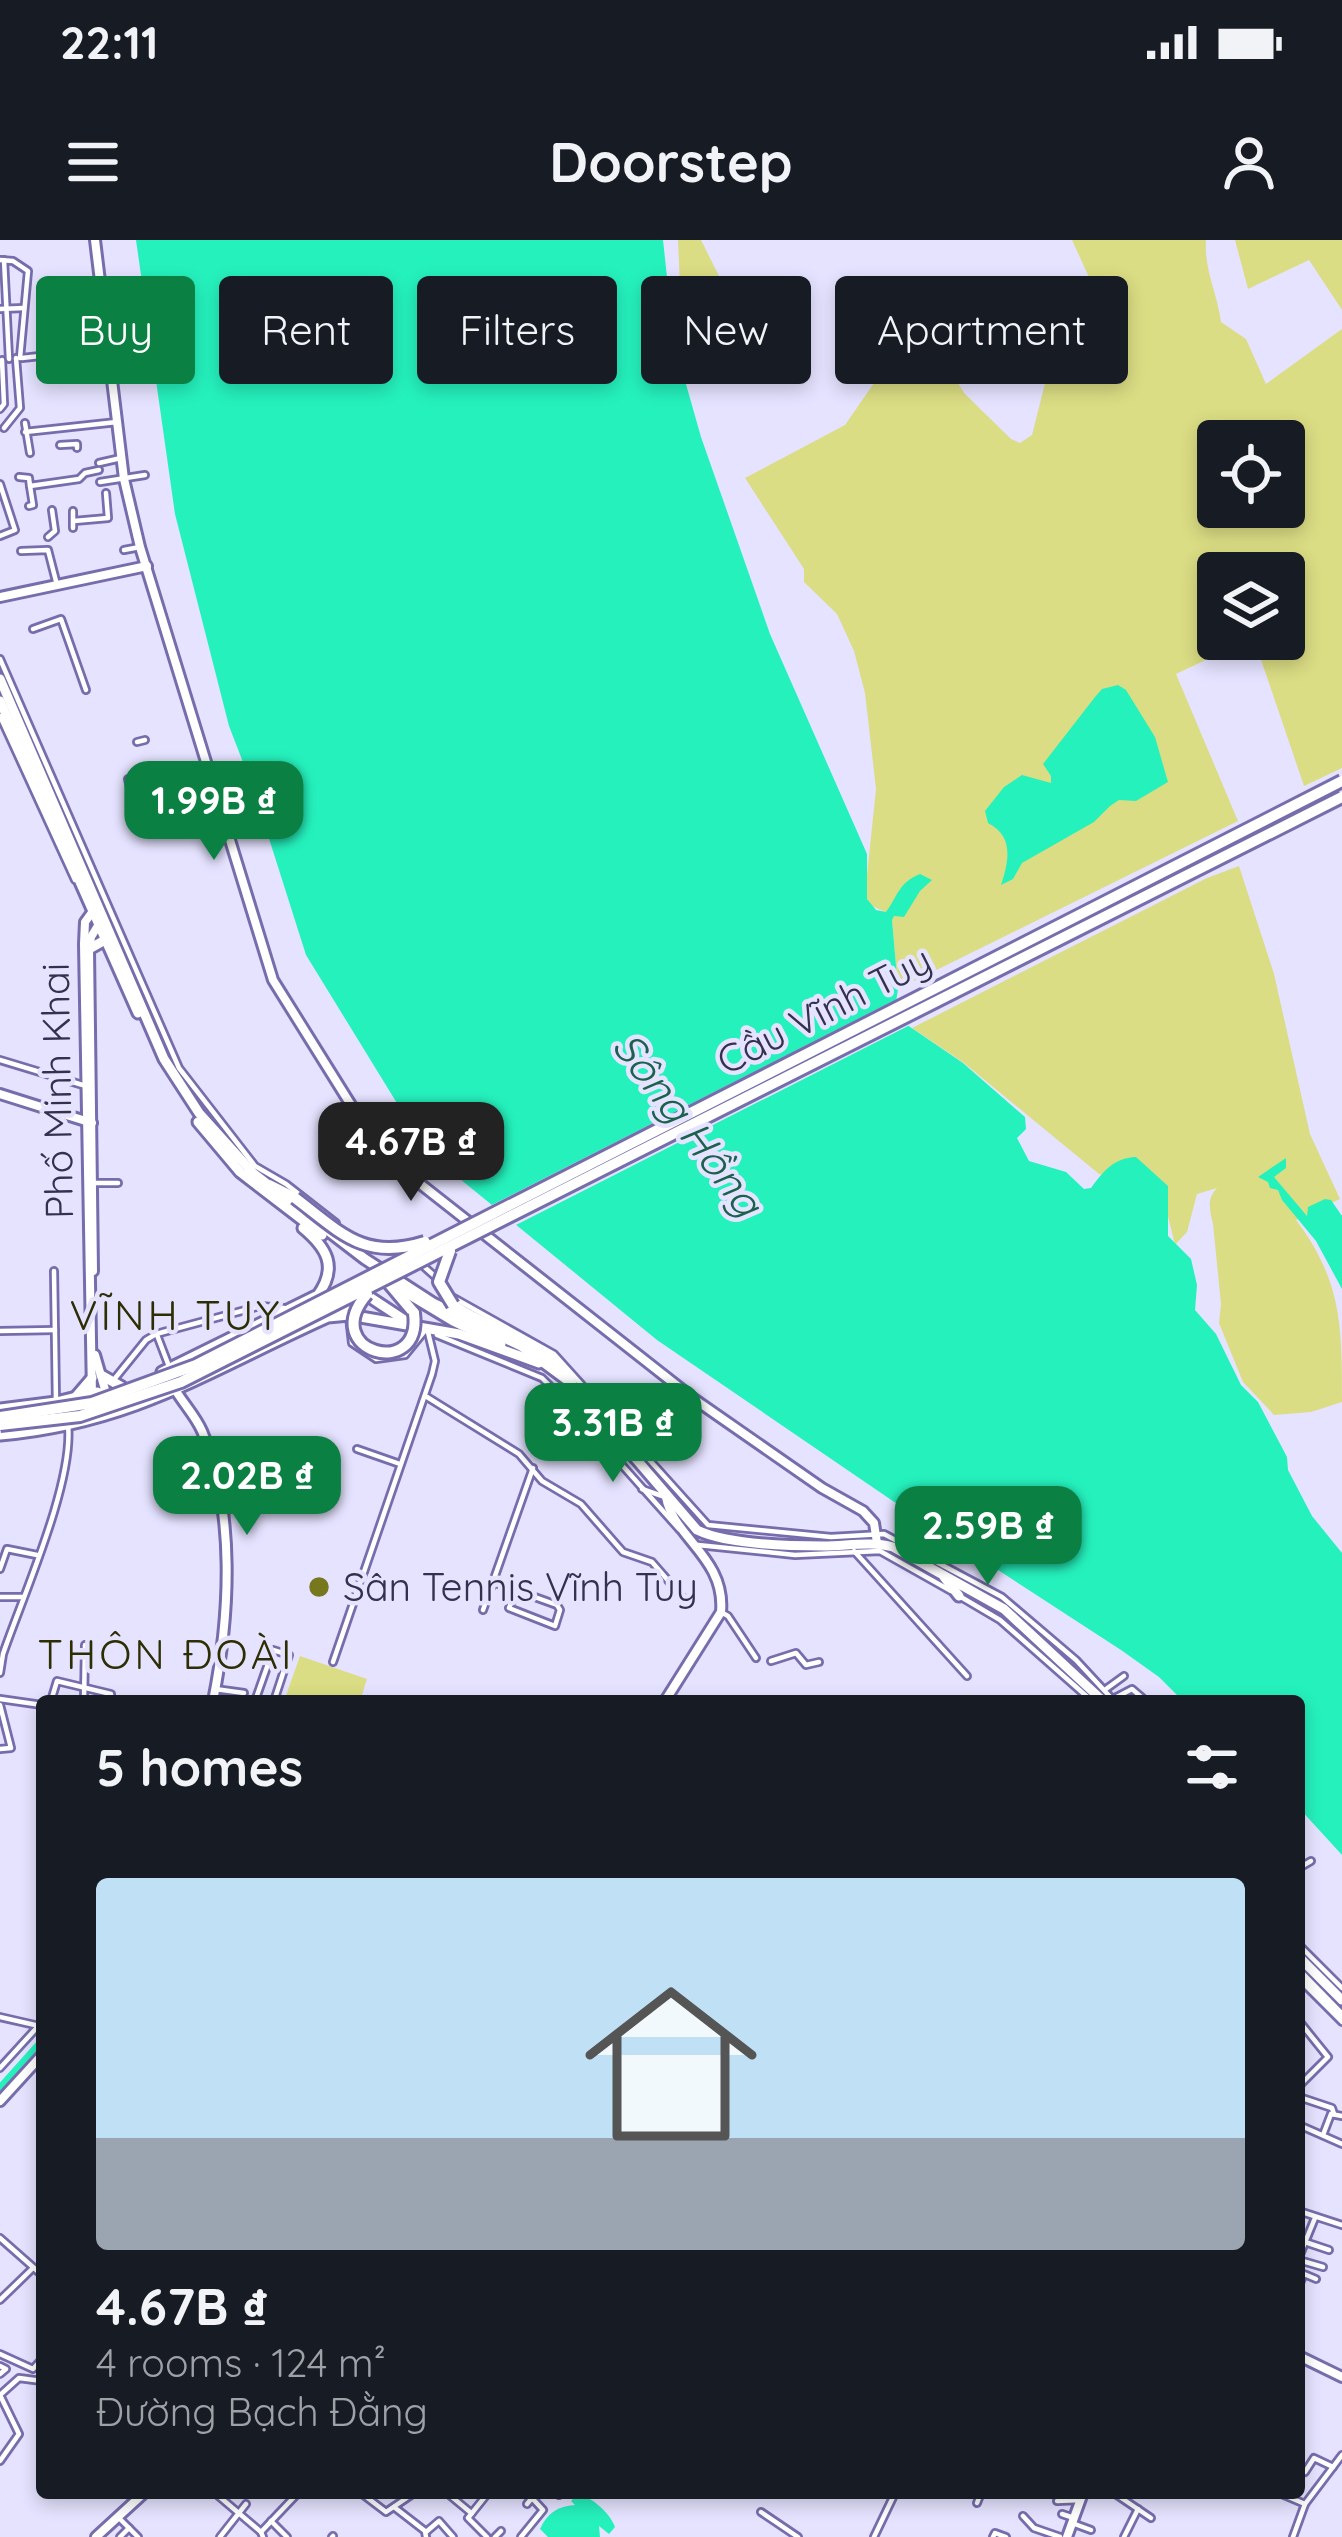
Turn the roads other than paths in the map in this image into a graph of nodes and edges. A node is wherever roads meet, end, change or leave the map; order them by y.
1 (95, 240) edge
2 (2, 260) edge
3 (24, 308) junction
4 (3, 309) edge
5 (9, 359) edge
6 (1, 386) edge
7 (20, 400) junction
8 (4, 404) edge
9 (19, 412) junction
10 (117, 422) junction
11 (4, 428) dead end
12 (61, 445) dead end
13 (77, 448) dead end
14 (30, 453) dead end
15 (121, 458) junction
16 (145, 475) dead end
17 (19, 477) dead end
18 (124, 479) junction
19 (100, 482) dead end
20 (0, 484) edge
21 (30, 486) junction
22 (106, 493) dead end
23 (29, 506) dead end
24 (52, 510) dead end
25 (73, 511) dead end
26 (0, 536) edge
27 (48, 537) dead end
28 (140, 547) junction
29 (124, 550) dead end
30 (21, 551) dead end
31 (147, 566) junction
32 (57, 585) junction
33 (0, 597) edge
34 (33, 629) dead end
35 (0, 659) edge
36 (0, 679) edge
37 (86, 690) dead end
38 (0, 701) edge
39 (0, 716) edge
40 (1342, 777) edge
41 (1342, 800) edge
42 (75, 880) dead end
43 (96, 909) junction
44 (102, 922) junction
45 (105, 940) junction
46 (89, 949) junction
47 (136, 982) junction
48 (0, 1060) edge
49 (86, 1086) junction
50 (0, 1094) edge
51 (90, 1122) junction
52 (118, 1183) dead end
53 (92, 1186) junction
54 (263, 1186) junction
55 (436, 1240) junction
56 (457, 1245) junction
57 (54, 1271) dead end
58 (386, 1282) junction
59 (360, 1291) junction
60 (318, 1294) junction
61 (291, 1310) junction
62 (350, 1316) junction
63 (328, 1317) junction
64 (412, 1319) junction
65 (427, 1328) junction
66 (56, 1330) junction
67 (0, 1331) edge
68 (156, 1334) junction
69 (236, 1337) junction
70 (219, 1346) junction
71 (248, 1357) junction
72 (542, 1363) junction
73 (230, 1366) junction
74 (170, 1369) junction
75 (96, 1377) junction
76 (571, 1383) junction
77 (117, 1384) junction
78 (176, 1391) junction
79 (106, 1393) junction
80 (92, 1395) junction
81 (425, 1396) junction
82 (74, 1399) junction
83 (563, 1400) junction
84 (56, 1402) junction
85 (594, 1413) junction
86 (111, 1414) junction
87 (0, 1417) edge
88 (96, 1418) junction
89 (68, 1425) junction
90 (0, 1435) edge
91 (357, 1449) dead end
92 (400, 1465) junction
93 (533, 1468) junction
94 (642, 1490) junction
95 (666, 1497) junction
96 (686, 1531) junction
97 (876, 1538) junction
98 (698, 1545) junction
99 (853, 1549) junction
100 (37, 1556) junction
101 (0, 1569) edge
102 (941, 1573) junction
103 (493, 1582) junction
104 (516, 1590) junction
105 (959, 1596) junction
106 (0, 1597) edge
107 (23, 1597) junction
108 (686, 1601) dead end
109 (483, 1610) dead end
110 (721, 1612) junction
111 (1040, 1641) junction
112 (86, 1645) dead end
113 (1, 1655) edge
114 (756, 1658) dead end
115 (772, 1661) dead end
116 (333, 1662) dead end
117 (819, 1662) dead end
118 (1053, 1666) junction
119 (0, 1673) edge
120 (967, 1676) dead end
121 (1124, 1676) dead end
122 (85, 1689) junction
123 (215, 1689) junction
124 (244, 1694) dead end
125 (53, 1695) edge
126 (84, 1695) edge
127 (111, 1695) edge
128 (214, 1695) edge
129 (256, 1695) edge
130 (276, 1695) edge
131 (669, 1695) edge
132 (1085, 1695) edge
133 (1105, 1695) edge
134 (1106, 1695) edge
135 (1111, 1695) edge
136 (0, 1702) edge
137 (36, 1705) edge
138 (2, 1722) edge
139 (0, 1749) edge
140 (1311, 1861) dead end
141 (1305, 1864) edge
142 (1305, 1952) edge
143 (1305, 1962) edge
144 (1305, 1982) edge
145 (1341, 1995) edge
146 (0, 2017) edge
147 (1342, 2019) edge
148 (36, 2023) edge
149 (36, 2028) edge
150 (1305, 2028) edge
151 (36, 2062) edge
152 (0, 2068) edge
153 (1305, 2080) edge
154 (1305, 2099) edge
155 (0, 2101) edge
156 (1338, 2115) edge
157 (1305, 2128) edge
158 (1323, 2135) junction
159 (1342, 2144) edge
160 (1305, 2214) edge
161 (1316, 2217) junction
162 (1342, 2225) edge
163 (0, 2238) edge
164 (1305, 2242) joint
165 (1328, 2250) dead end
166 (1305, 2260) edge
167 (1323, 2267) dead end
168 (33, 2268) junction
169 (36, 2270) edge
170 (1305, 2274) edge
171 (1316, 2279) dead end
172 (0, 2300) edge
173 (0, 2354) edge
174 (1305, 2359) edge
175 (36, 2366) edge
176 (1342, 2378) edge
177 (36, 2379) edge
178 (0, 2395) edge
179 (1342, 2455) edge
180 (0, 2461) edge
181 (1333, 2467) junction
182 (1305, 2472) edge
183 (138, 2499) edge
184 (222, 2499) edge
185 (292, 2499) edge
186 (369, 2499) edge
187 (405, 2499) edge
188 (454, 2499) edge
189 (483, 2499) edge
190 (533, 2499) edge
191 (892, 2499) edge
192 (979, 2499) edge
193 (1070, 2499) edge
194 (1081, 2499) edge
195 (1123, 2499) edge
196 (1293, 2499) edge
197 (1058, 2501) dead end
198 (977, 2503) dead end
199 (246, 2504) dead end
200 (1305, 2504) junction
201 (394, 2507) junction
202 (1138, 2509) junction
203 (761, 2512) dead end
204 (238, 2513) junction
205 (472, 2513) junction
206 (1062, 2514) dead end
207 (1023, 2516) dead end
208 (118, 2517) junction
209 (1151, 2518) dead end
210 (1073, 2520) junction
211 (271, 2521) junction
212 (129, 2528) junction
213 (1034, 2528) junction
214 (1091, 2530) dead end
215 (262, 2535) edge
216 (426, 2535) edge
217 (495, 2535) edge
218 (96, 2537) edge
219 (120, 2537) edge
220 (138, 2537) edge
221 (220, 2537) edge
222 (287, 2537) edge
223 (454, 2537) edge
224 (521, 2537) edge
225 (798, 2537) edge
226 (874, 2537) edge
227 (993, 2537) edge
228 (1006, 2537) edge
229 (1030, 2537) edge
230 (1064, 2537) edge
231 (1124, 2537) edge
232 (1293, 2537) edge

1 - 10 street
2 - 3 street
2 - 4 street
3 - 4 street
3 - 5 street
4 - 5 street
5 - 6 street
5 - 7 street
6 - 8 street
7 - 8 street
7 - 9 street
8 - 9 street
9 - 11 street
10 - 14 street
10 - 15 street
12 - 13 street
15 - 18 street
15 - 21 street
16 - 18 street
17 - 21 street
18 - 19 street
18 - 28 street
20 - 26 street
21 - 23 street
22 - 25 street
24 - 27 street
28 - 29 street
28 - 31 street
30 - 32 street
31 - 32 street
31 - 97 street
32 - 33 street
34 - 37 street
35 - 47 street
36 - 43 main road
38 - 43 main road
39 - 42 street
40 - 55 highway, Cầu Vĩnh Tuy, bridge
41 - 56 highway, Cầu Vĩnh Tuy, bridge
43 - 44 main road
43 - 49 street, Phố Minh Khai
44 - 45 main road
44 - 46 street, Phố Minh Khai
44 - 47 main road
45 - 46 main road
45 - 54 main road
46 - 51 street, Phố Minh Khai
47 - 54 main road
47 - 97 street
48 - 49 street
49 - 51 street, Phố Minh Khai
50 - 51 street
51 - 53 street, Phố Minh Khai
52 - 53 street
53 - 75 street, Phố Minh Khai
54 - 55 highway, bridge
54 - 58 main road
54 - 60 main road
54 - 72 main road
55 - 87 highway, Cầu Vĩnh Tuy, bridge
56 - 58 highway, Cầu Vĩnh Tuy, bridge
56 - 76 highway, bridge
57 - 66 street
58 - 64 highway
58 - 64 highway, bridge
58 - 72 main road
58 - 87 highway, Cầu Vĩnh Tuy, bridge
59 - 60 main road
59 - 63 main road
59 - 64 main road
60 - 61 main road
61 - 68 street
61 - 69 main road
62 - 63 main road
62 - 64 main road
62 - 65 street
63 - 71 main road
64 - 65 main road
65 - 72 main road
65 - 81 street
65 - 83 street
66 - 67 street
66 - 84 street
68 - 74 street
68 - 77 street
69 - 70 main road
69 - 71 main road
70 - 73 main road
70 - 74 main road
71 - 73 main road
72 - 76 main road
73 - 78 main road
74 - 77 main road
75 - 77 main road
75 - 79 street, Phố Minh Khai
75 - 80 street, Phố Minh Khai
75 - 82 main road
76 - 85 main road
77 - 79 main road
78 - 86 main road
78 - 123 street
79 - 80 main road
79 - 86 main road
80 - 82 main road
80 - 88 main road
81 - 92 street
81 - 93 street
82 - 84 main road
83 - 85 main road
83 - 94 street
84 - 87 main road
85 - 95 main road
86 - 88 main road
88 - 89 main road
89 - 90 main road
89 - 100 street
91 - 92 street
92 - 116 street
93 - 103 street
93 - 108 street
94 - 95 street
94 - 96 street
95 - 96 street
95 - 99 main road
96 - 98 street
97 - 99 main road
97 - 102 main road
97 - 134 street
98 - 99 street
98 - 110 street
99 - 105 street
99 - 120 street
100 - 101 street
100 - 107 street
102 - 105 main road
102 - 111 main road
103 - 104 street
103 - 109 street
104 - 104 street
105 - 118 street
106 - 107 street
107 - 113 street
110 - 114 street
110 - 131 street
111 - 118 main road
111 - 133 main road
112 - 122 street
113 - 119 street
115 - 117 street
118 - 132 street
121 - 135 street
122 - 125 street
122 - 126 street
122 - 127 street
123 - 124 street
123 - 128 street
129 - 130 street
136 - 137 street
136 - 138 street
138 - 139 street
140 - 141 street
142 - 145 street
143 - 145 main road
144 - 147 street
146 - 148 street
149 - 152 street
150 - 153 street
151 - 155 street
154 - 156 street
156 - 158 street
157 - 158 street
158 - 159 street
160 - 161 street
161 - 162 street
161 - 164 street
163 - 168 street
164 - 165 street
166 - 167 street
168 - 169 street
168 - 172 street
170 - 171 street
173 - 175 street
174 - 176 street
177 - 178 street
178 - 180 street
179 - 181 street
181 - 182 street
181 - 200 street
183 - 208 street
184 - 204 street
185 - 211 street
186 - 201 street
187 - 201 street
188 - 205 street
189 - 205 street
190 - 224 street
191 - 226 street
192 - 198 street
193 - 197 street
194 - 210 street
195 - 202 street
196 - 200 street
199 - 204 street
200 - 232 street
201 - 216 street
202 - 209 street
202 - 231 street
203 - 225 street
204 - 215 street
204 - 221 street
205 - 217 street
206 - 210 street
207 - 213 street
208 - 212 street
208 - 218 street
210 - 214 street
210 - 230 street
211 - 215 street
211 - 222 street
212 - 219 street
212 - 220 street
213 - 229 street
213 - 230 street
216 - 223 street
227 - 228 street

